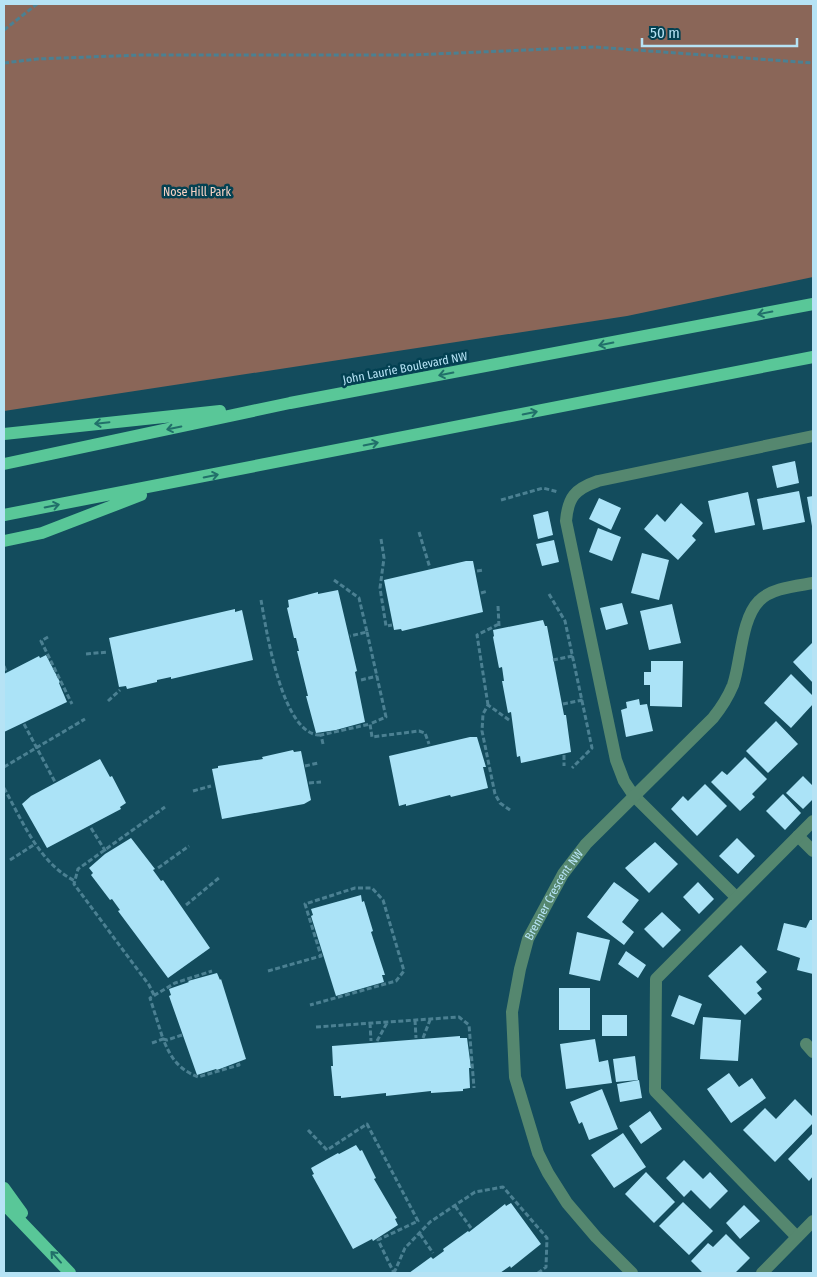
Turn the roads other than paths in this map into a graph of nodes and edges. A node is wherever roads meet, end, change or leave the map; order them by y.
1 (813, 304) edge
2 (813, 357) edge
3 (290, 403) junction
4 (4, 434) edge
5 (813, 436) edge
6 (4, 464) edge
7 (171, 483) junction
8 (4, 515) edge
9 (4, 541) edge
10 (813, 583) edge
11 (634, 796) junction
12 (813, 821) edge
13 (798, 836) junction
14 (813, 851) edge
15 (736, 897) junction
16 (4, 1188) edge
17 (4, 1204) edge
18 (813, 1221) edge
19 (797, 1237) junction
20 (42, 1242) junction
21 (70, 1273) edge
22 (632, 1273) edge
23 (762, 1273) edge

1 -> 3 main road, John Laurie Boulevard NW
7 -> 2 main road
3 -> 4 main road
3 -> 6 main road, John Laurie Boulevard NW
5 - 11 street
8 -> 7 main road
7 - 9 main road
10 - 11 street, Brenner Crescent NW
11 - 15 street
11 - 22 street, Brenner Crescent NW
12 - 13 street
13 - 14 street
13 - 15 street
15 - 19 street
16 - 20 main road
17 - 20 main road
18 - 19 street
19 - 23 street
21 -> 20 main road

